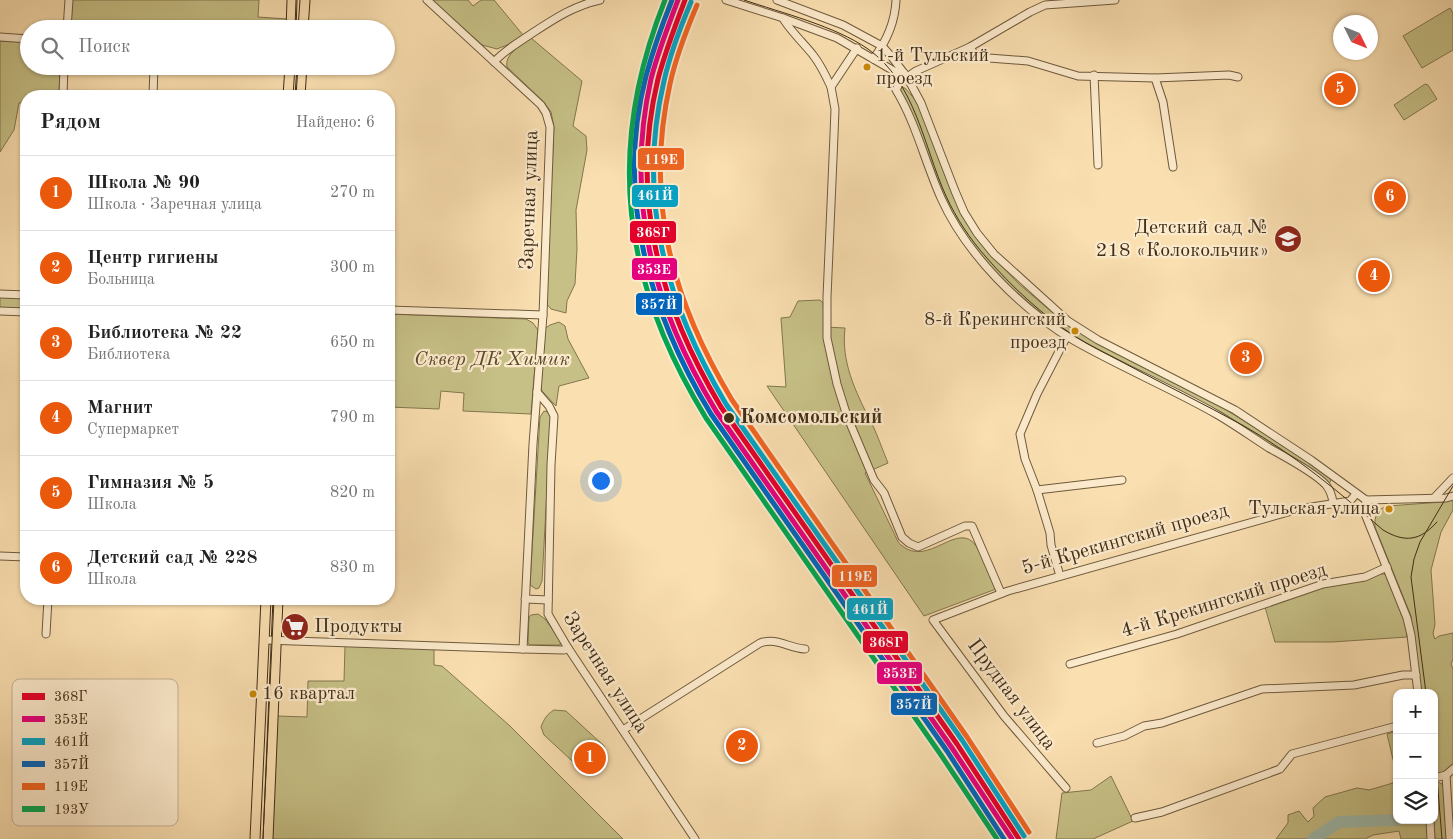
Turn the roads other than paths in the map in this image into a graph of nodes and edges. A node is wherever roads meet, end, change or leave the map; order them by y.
1 (69, 0) edge
2 (292, 0) edge
3 (305, 0) edge
4 (427, 0) edge
5 (600, 0) edge
6 (726, 0) edge
7 (777, 0) edge
8 (896, 0) edge
9 (1115, 0) edge
10 (783, 18) junction
11 (68, 20) edge
12 (291, 20) edge
13 (304, 20) edge
14 (0, 38) edge
15 (20, 38) edge
16 (882, 46) junction
17 (970, 47) junction
18 (857, 48) junction
19 (873, 59) junction
20 (494, 62) junction
21 (64, 75) edge
22 (154, 75) edge
23 (289, 75) edge
24 (301, 75) edge
25 (905, 75) junction
26 (1094, 75) junction
27 (1238, 77) dead end
28 (1155, 78) junction
29 (831, 87) junction
30 (63, 90) edge
31 (153, 90) edge
32 (288, 90) edge
33 (300, 90) edge
34 (1098, 165) dead end
35 (1173, 167) dead end
36 (0, 294) edge
37 (20, 295) edge
38 (395, 310) edge
39 (0, 311) edge
40 (20, 312) edge
41 (543, 315) junction
42 (1067, 336) junction
43 (537, 392) junction
44 (1453, 478) edge
45 (1122, 480) dead end
46 (1037, 490) junction
47 (1356, 494) junction
48 (1453, 496) edge
49 (1435, 497) junction
50 (1366, 500) junction
51 (1333, 502) junction
52 (0, 556) edge
53 (20, 557) edge
54 (1387, 566) junction
55 (1060, 576) junction
56 (1000, 593) junction
57 (525, 599) junction
58 (548, 600) junction
59 (48, 605) edge
60 (266, 605) edge
61 (278, 605) edge
62 (933, 620) joint
63 (46, 634) dead end
64 (265, 640) junction
65 (276, 640) junction
66 (568, 648) junction
67 (523, 649) junction
68 (805, 649) dead end
69 (1070, 664) dead end
70 (1416, 675) junction
71 (1418, 689) edge
72 (1393, 727) edge
73 (623, 730) junction
74 (1097, 743) dead end
75 (1453, 768) edge
76 (1446, 775) junction
77 (1438, 777) edge
78 (1066, 788) dead end
79 (1135, 818) dead end
80 (1430, 824) edge
81 (255, 839) edge
82 (268, 839) edge
83 (695, 839) edge
84 (1431, 839) edge
85 (1450, 839) edge

1 - 11 street
2 - 12 main road
3 - 13 main road
4 - 20 street, Заречная улица
5 - 20 street
6 - 10 street
7 - 16 street
8 - 16 street
9 - 17 street
10 - 18 street
10 - 29 street
14 - 15 street
16 - 19 street
16 - 25 street
17 - 25 street
17 - 26 street
18 - 19 street
18 - 29 street
19 - 25 street
20 - 41 street, Заречная улица
21 - 30 street
22 - 31 street
23 - 32 main road
24 - 33 main road
25 - 42 street
25 - 47 street
26 - 28 street
26 - 34 street
27 - 28 street
28 - 35 street
29 - 56 street
36 - 37 street
38 - 41 street
39 - 40 street
41 - 43 street, Заречная улица
42 - 46 street
42 - 51 street
43 - 57 street, Заречная улица
43 - 58 street, Заречная улица
44 - 49 street
45 - 46 street
46 - 55 street
47 - 50 street
47 - 51 street, 5-й Крекингский проезд
48 - 49 street
49 - 50 street
50 - 54 street
51 - 55 street, 5-й Крекингский проезд
52 - 53 street
54 - 69 street, 4-й Крекингский проезд
54 - 70 street
55 - 56 street, 5-й Крекингский проезд
56 - 62 street, 5-й Крекингский проезд
57 - 58 street
57 - 67 street, Заречная улица
58 - 66 street, Заречная улица
59 - 63 street
60 - 64 main road
61 - 65 main road
62 - 78 street, Прудная улица
64 - 65 street
64 - 81 main road
65 - 67 street
65 - 82 main road
66 - 67 street
66 - 73 street, Заречная улица
68 - 73 street
70 - 71 street
70 - 74 street
72 - 79 street
73 - 83 street, Заречная улица
75 - 76 street
76 - 77 street
76 - 85 street
80 - 84 street

